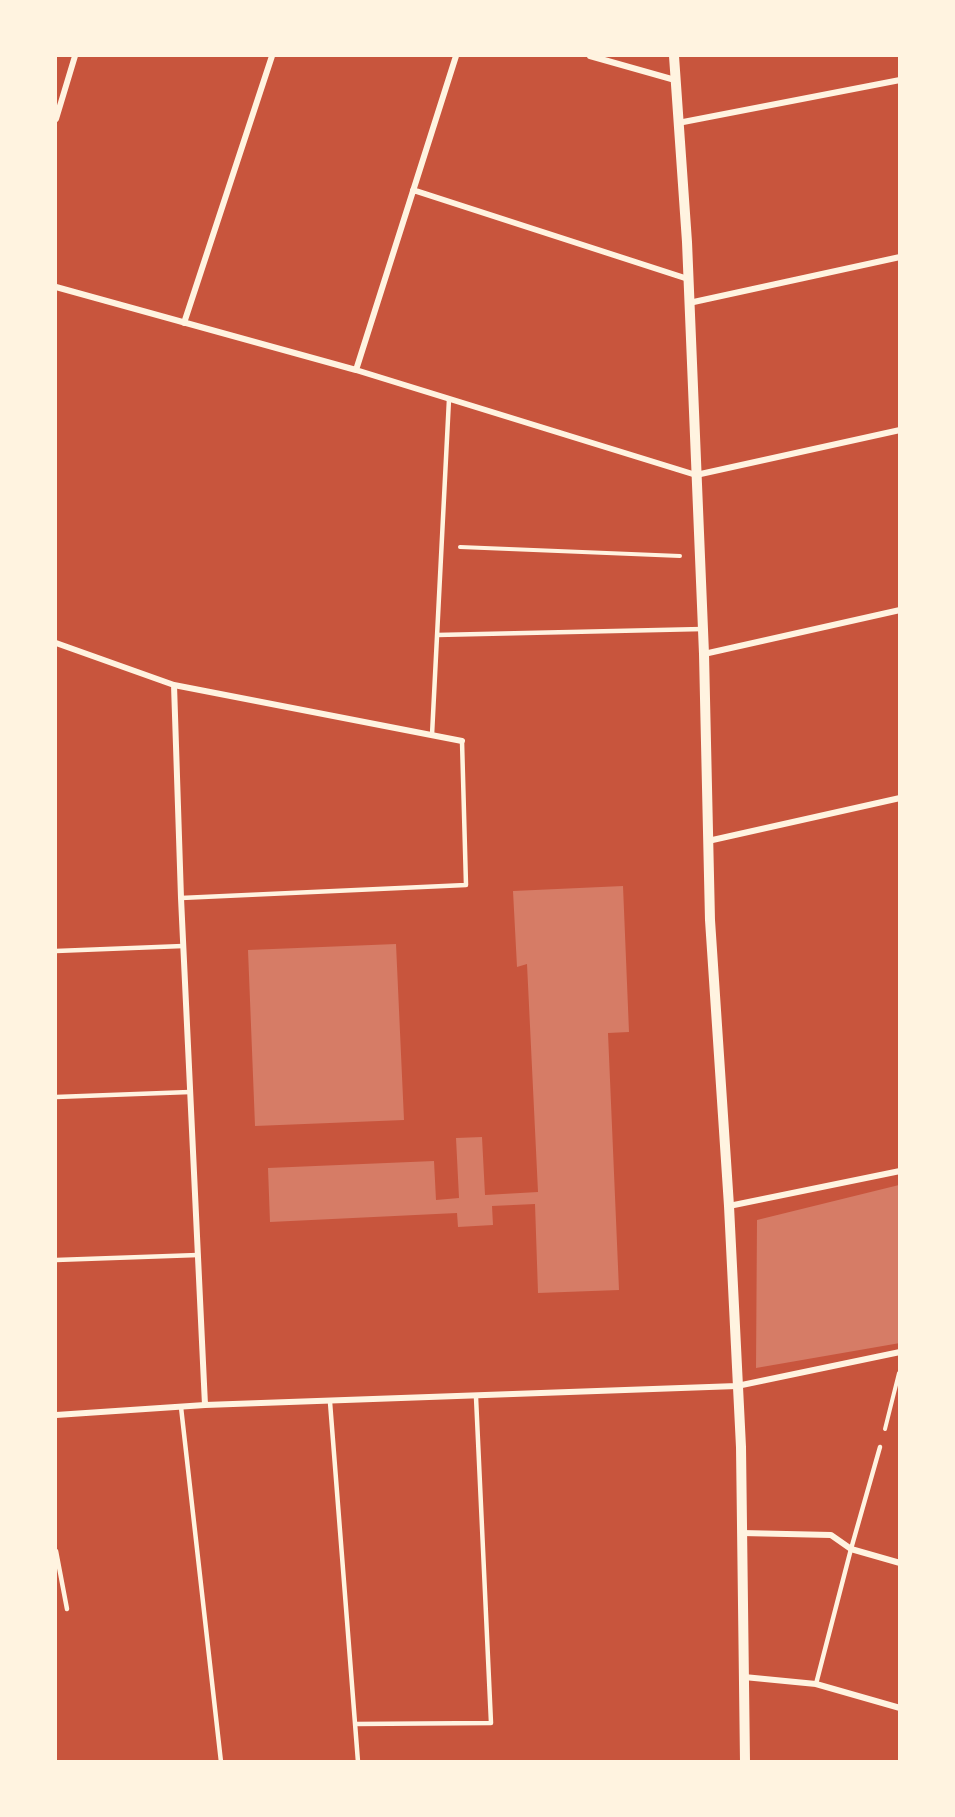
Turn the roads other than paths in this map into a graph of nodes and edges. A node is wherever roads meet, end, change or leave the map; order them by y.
1 (75, 56) edge
2 (272, 56) edge
3 (456, 56) edge
4 (590, 56) edge
5 (674, 56) edge
6 (675, 80) junction
7 (900, 80) edge
8 (56, 119) edge
9 (678, 123) junction
10 (413, 190) junction
11 (900, 256) edge
12 (688, 279) junction
13 (56, 287) edge
14 (689, 303) junction
15 (184, 323) junction
16 (356, 370) junction
17 (448, 399) junction
18 (900, 430) edge
19 (696, 475) junction
20 (900, 610) edge
21 (703, 630) junction
22 (437, 635) junction
23 (56, 643) edge
24 (704, 654) junction
25 (174, 685) junction
26 (432, 735) junction
27 (462, 741) joint
28 (900, 798) edge
29 (708, 842) junction
30 (181, 898) junction
31 (183, 946) junction
32 (56, 951) edge
33 (190, 1092) junction
34 (56, 1097) edge
35 (900, 1171) edge
36 (729, 1206) junction
37 (198, 1255) junction
38 (56, 1260) edge
39 (900, 1352) edge
40 (737, 1386) junction
41 (476, 1396) junction
42 (330, 1402) junction
43 (205, 1406) junction
44 (181, 1407) junction
45 (56, 1415) edge
46 (880, 1448) road end
47 (742, 1533) junction
48 (851, 1549) junction
49 (56, 1551) edge
50 (900, 1563) edge
51 (67, 1609) dead end
52 (744, 1677) junction
53 (816, 1684) junction
54 (900, 1708) edge
55 (355, 1725) junction
56 (221, 1761) edge
57 (358, 1761) edge
58 (745, 1761) edge

1 - 8 street
2 - 15 street
3 - 10 street
4 - 6 street
5 - 6 street
6 - 9 street
7 - 9 street
9 - 12 street
10 - 12 street
10 - 16 street
11 - 14 street
12 - 14 street
13 - 15 street
14 - 19 street
15 - 16 street
16 - 17 street
17 - 19 street
17 - 22 lane
18 - 19 street
19 - 21 street
20 - 24 street
21 - 22 lane
21 - 24 street
22 - 26 lane
23 - 25 street
24 - 29 street
25 - 26 street
25 - 30 street
26 - 27 street
27 - 30 lane
28 - 29 street
29 - 36 street
30 - 31 street
31 - 32 lane
31 - 33 street
33 - 34 lane
33 - 37 street
35 - 36 street
36 - 40 street
37 - 38 lane
37 - 43 street
39 - 40 street
40 - 41 street
40 - 47 street
41 - 42 street
41 - 55 lane
42 - 43 street
42 - 55 lane
43 - 44 street
44 - 45 street
44 - 56 lane
46 - 48 lane
47 - 48 street
47 - 52 street
48 - 50 street
48 - 53 lane
49 - 51 lane
52 - 53 street
52 - 58 street
53 - 54 street
55 - 57 lane

